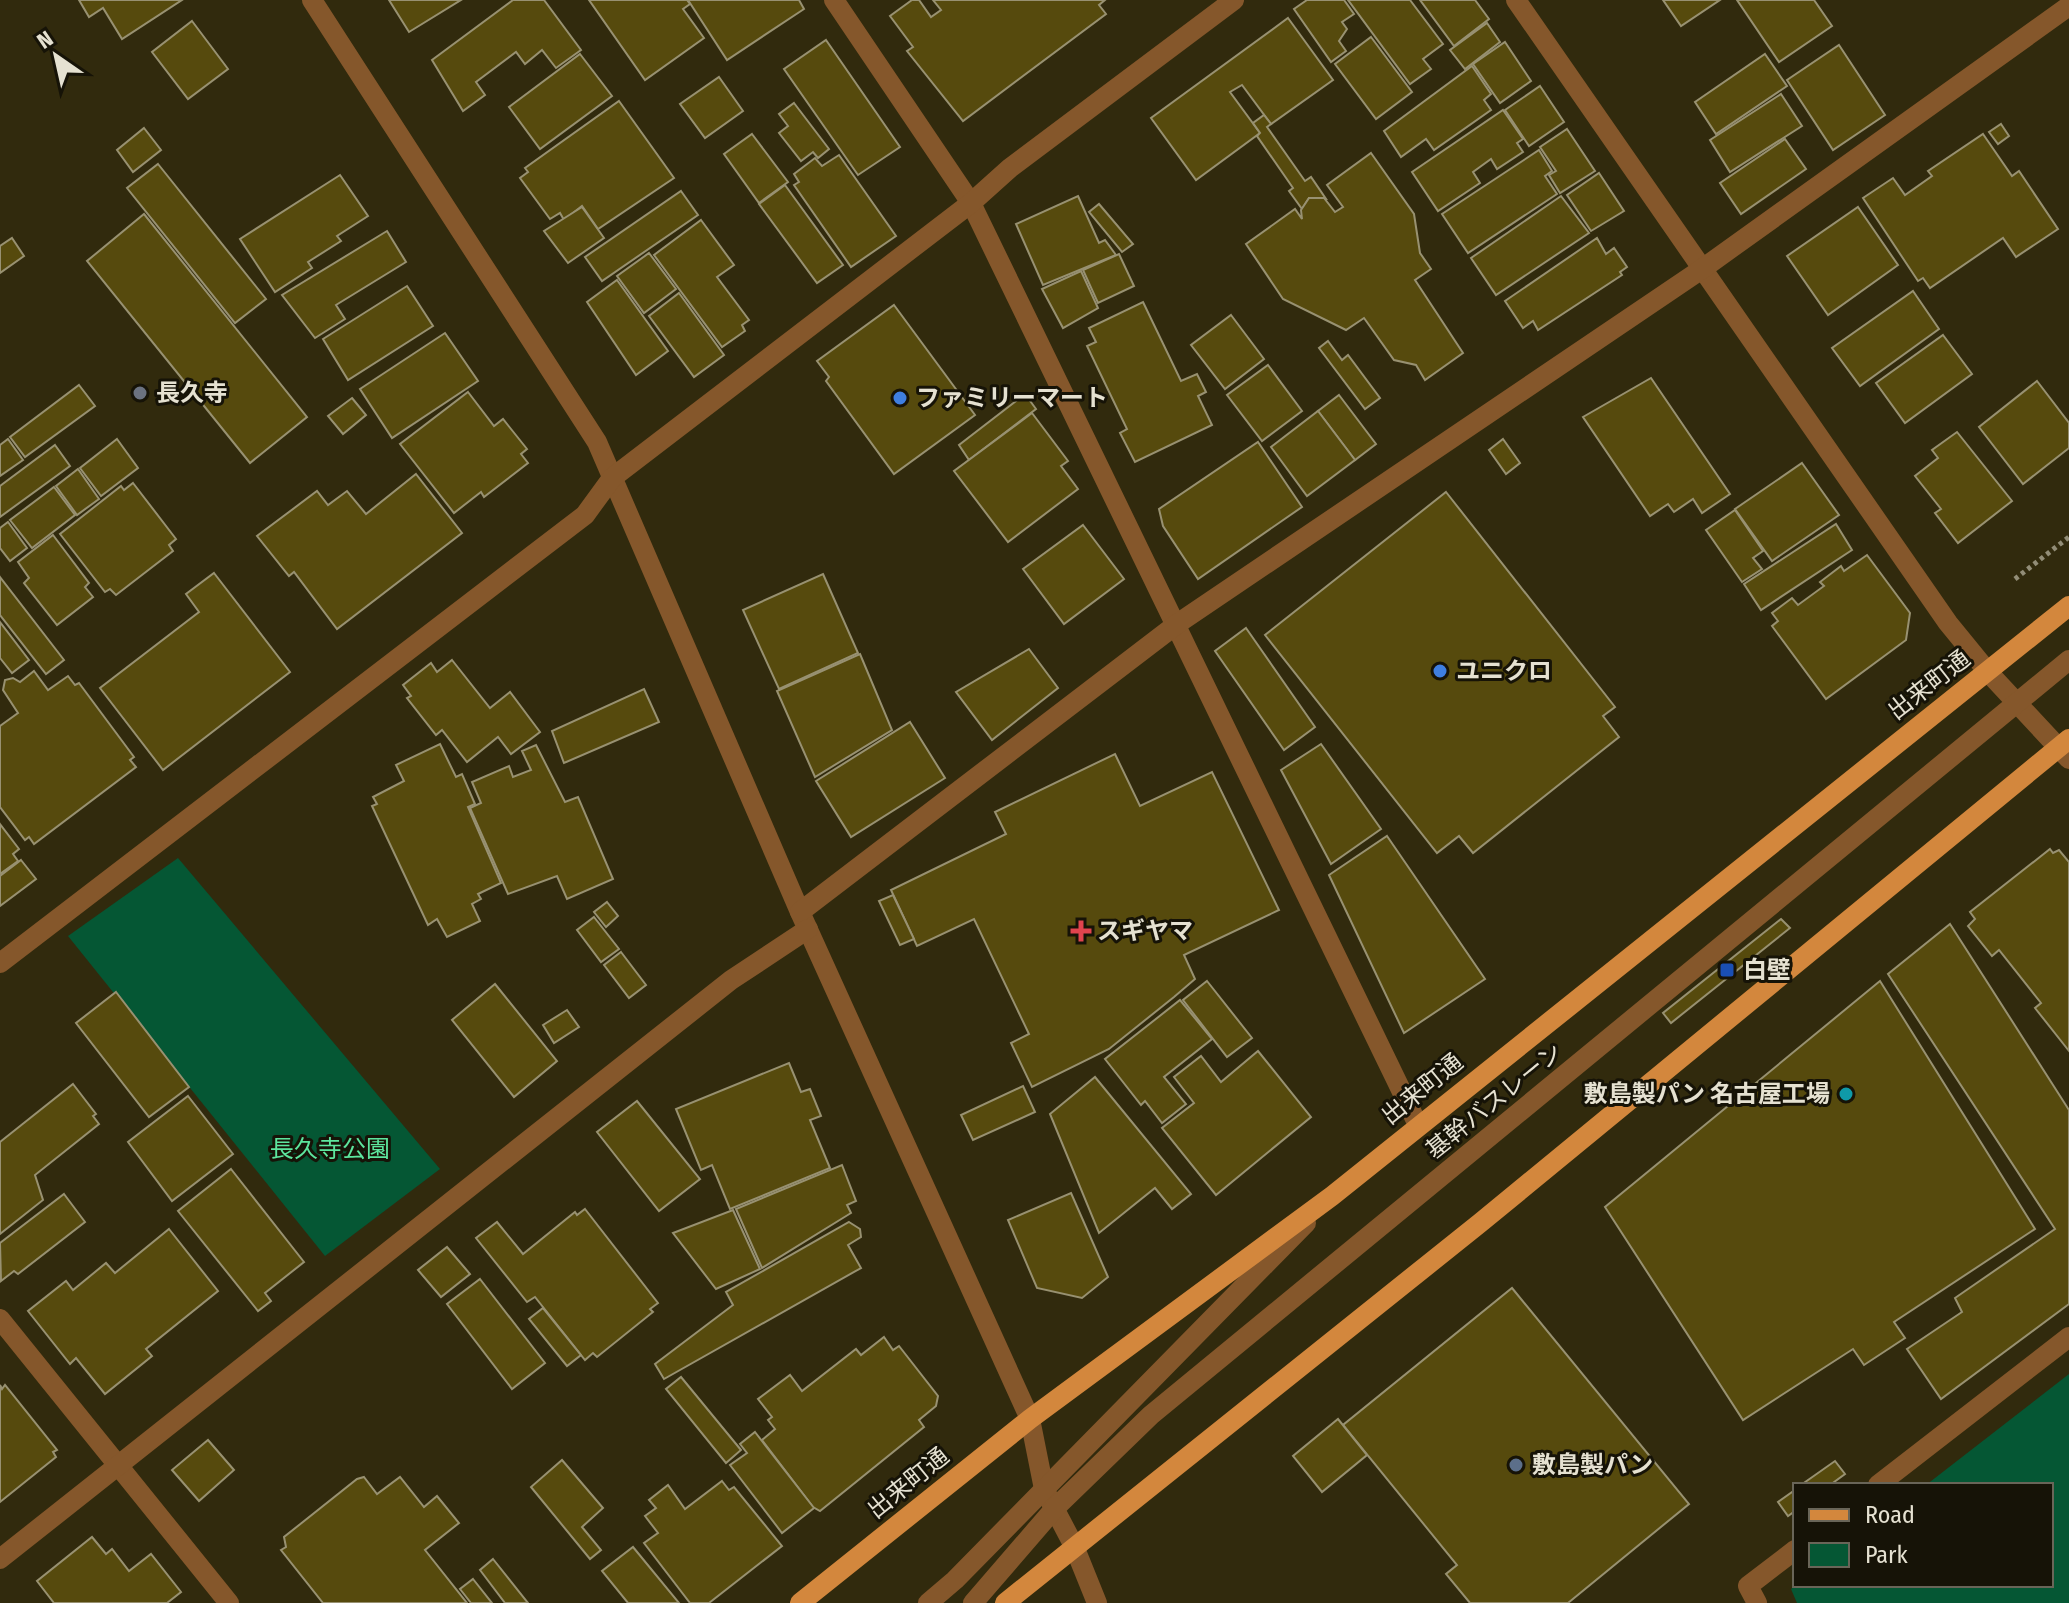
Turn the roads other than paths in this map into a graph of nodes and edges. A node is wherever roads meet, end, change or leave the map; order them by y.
1 (312, 0) edge
2 (834, 0) edge
3 (1234, 0) edge
4 (1516, 0) edge
5 (2069, 6) edge
6 (971, 203) junction
7 (1702, 269) junction
8 (612, 478) junction
9 (2069, 606) edge
10 (1177, 624) junction
11 (2069, 660) edge
12 (1988, 672) junction
13 (2017, 703) junction
14 (2066, 748) edge
15 (804, 921) junction
16 (0, 963) edge
17 (1418, 1125) junction
18 (1332, 1196) junction
19 (0, 1319) edge
20 (2069, 1337) edge
21 (1030, 1419) junction
22 (116, 1466) junction
23 (1881, 1483) edge
24 (1044, 1489) junction
25 (1055, 1508) junction
26 (1074, 1546) junction
27 (1793, 1552) edge
28 (0, 1559) edge
29 (229, 1603) edge
30 (800, 1603) edge
31 (928, 1603) edge
32 (973, 1603) edge
33 (1005, 1603) edge
34 (1097, 1603) edge
35 (1757, 1603) edge

1 - 8 street
2 - 6 street
3 - 6 street
4 - 7 street
5 - 7 street
6 - 8 street
6 - 10 street
7 - 10 street
7 - 12 street
8 - 15 street
8 - 16 street
9 - 12 main road, 出来町通
10 - 15 street
10 - 17 street
11 - 13 street, 基幹バスレーン
12 - 13 street
12 - 17 main road, 出来町通
13 - 14 street
13 - 25 street, 基幹バスレーン
14 - 26 main road
15 - 21 street
15 - 22 street
17 - 18 main road, 出来町通
18 - 21 main road, 出来町通
18 - 24 street
19 - 22 street
20 - 23 street
21 - 24 street
21 - 30 main road, 出来町通
22 - 28 street
22 - 29 street
24 - 25 street
24 - 31 street
25 - 26 street
25 - 32 street, 基幹バスレーン
26 - 33 main road
26 - 34 street
27 - 35 street

